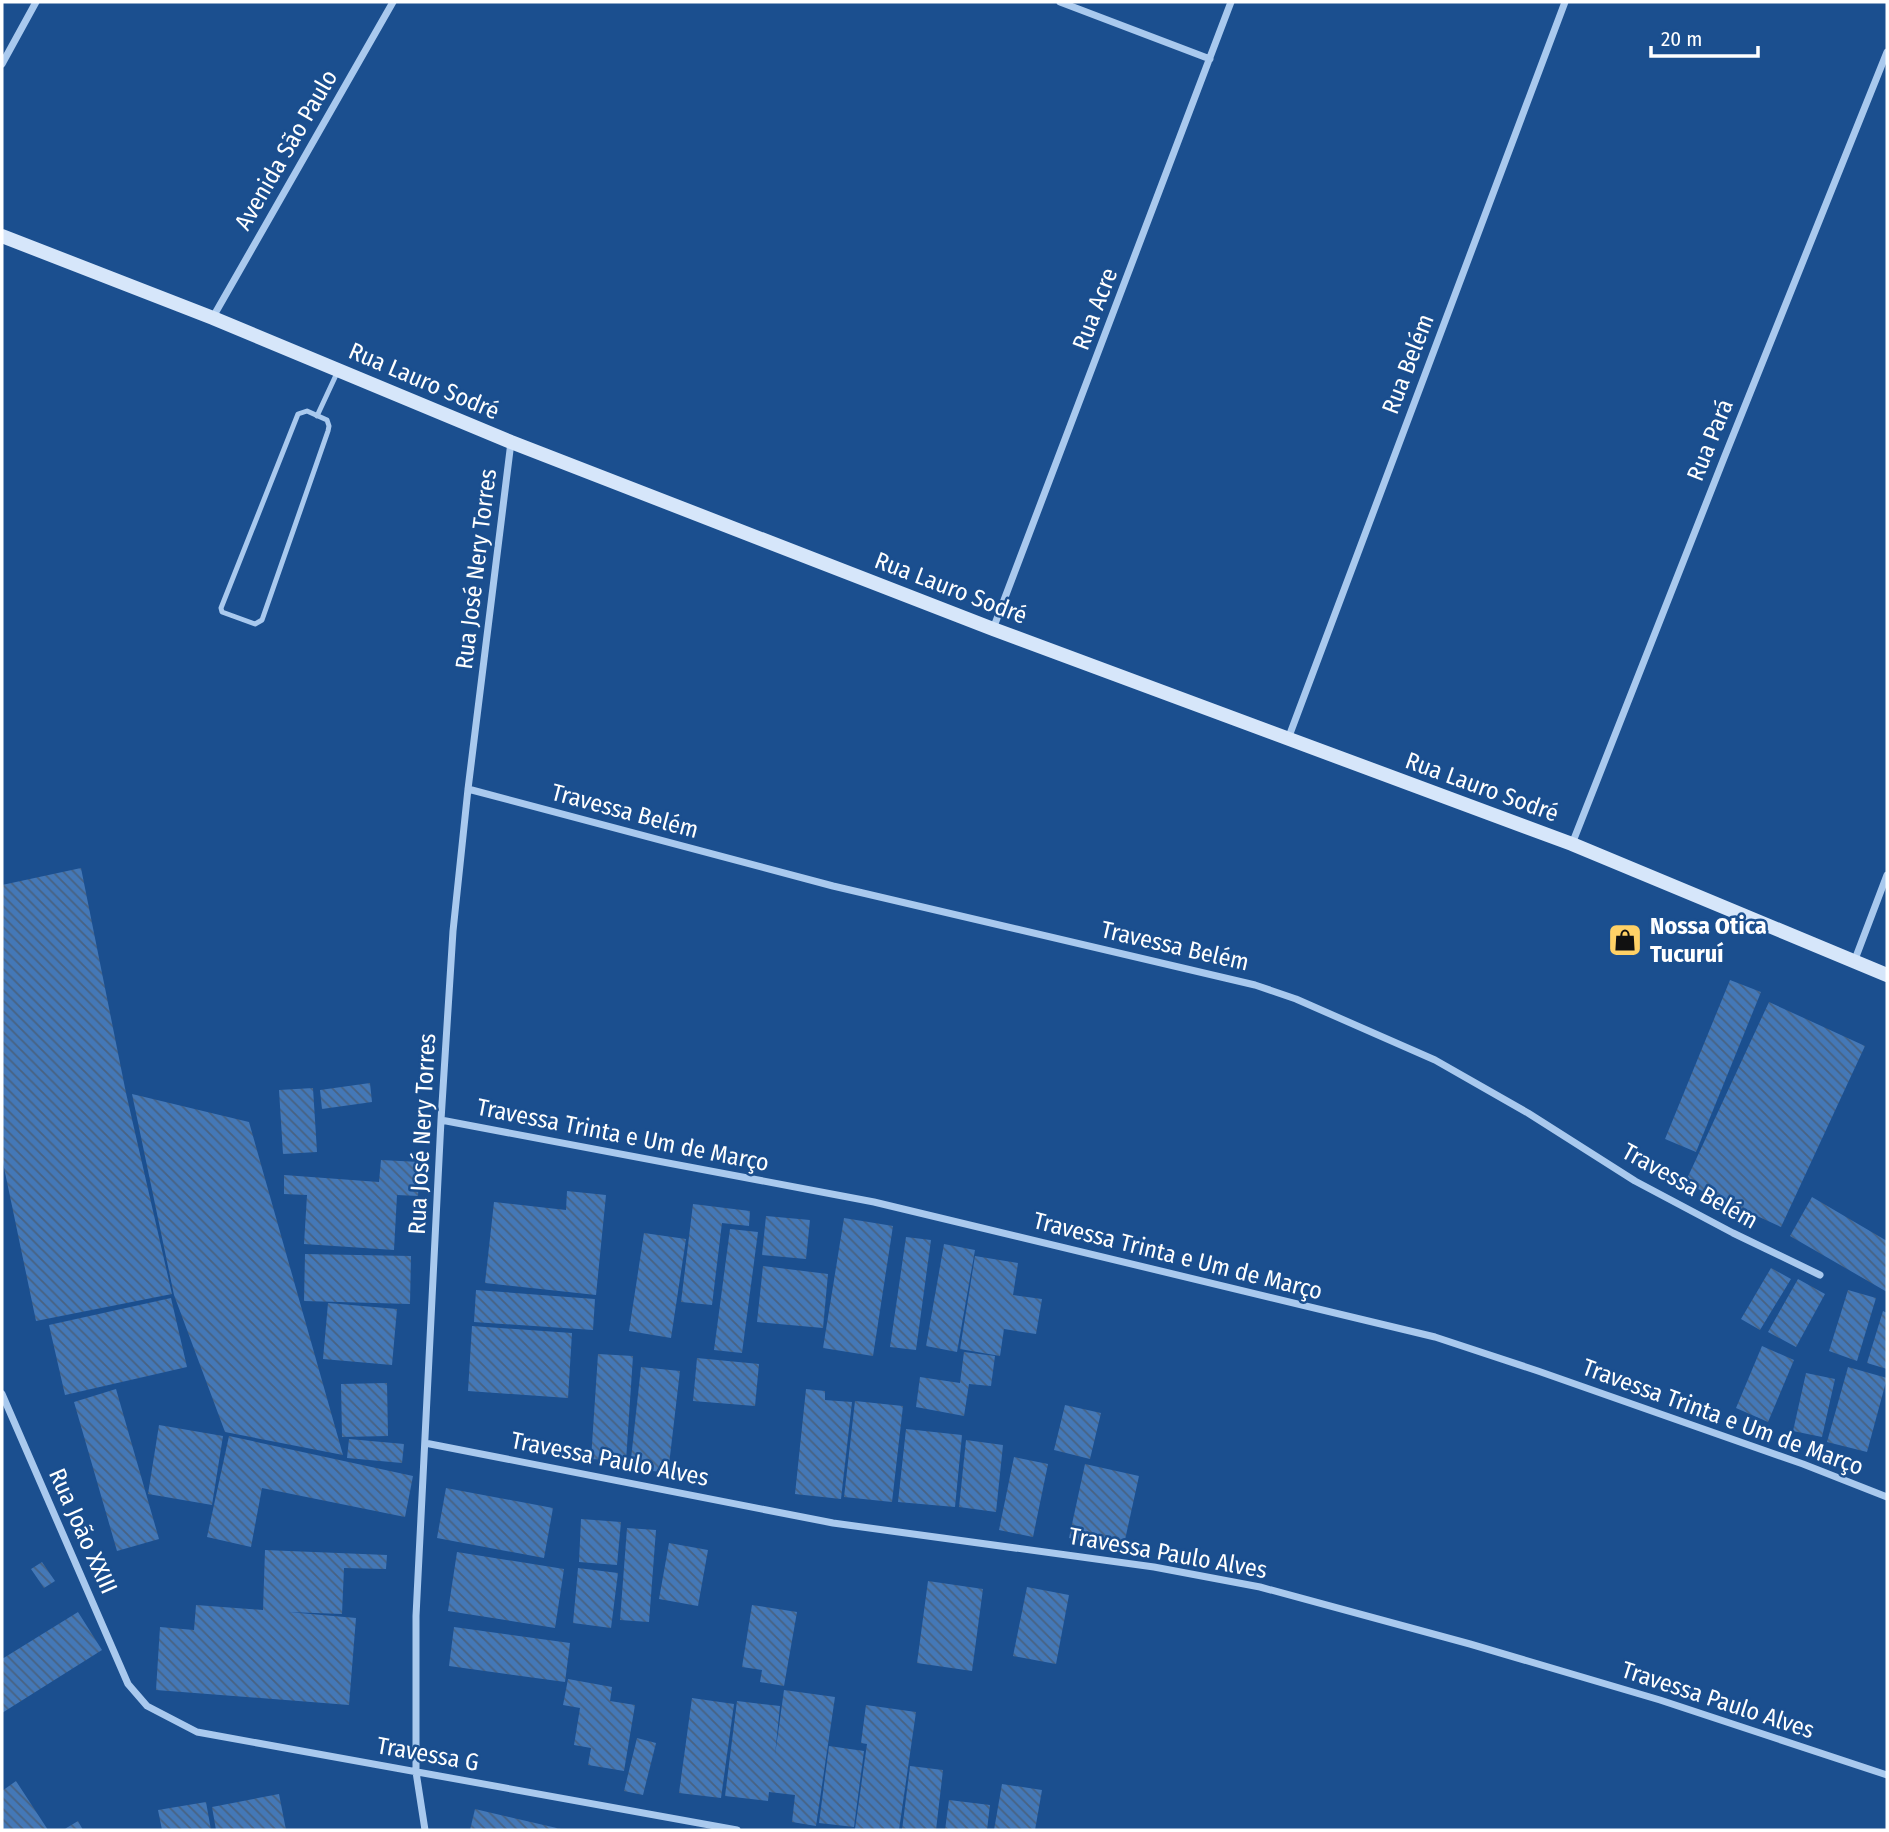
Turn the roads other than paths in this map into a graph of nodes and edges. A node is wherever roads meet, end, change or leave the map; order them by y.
1 (36, 2) edge
2 (393, 2) edge
3 (1060, 2) edge
4 (1231, 2) edge
5 (1565, 2) edge
6 (1887, 52) edge
7 (1210, 59) junction
8 (2, 64) edge
9 (2, 236) edge
10 (213, 318) junction
11 (338, 370) junction
12 (317, 416) junction
13 (512, 442) junction
14 (993, 629) junction
15 (1287, 740) junction
16 (468, 789) junction
17 (1572, 844) junction
18 (1887, 875) edge
19 (1854, 962) junction
20 (1887, 975) edge
21 (441, 1120) junction
22 (1820, 1276) dead end
23 (2, 1394) edge
24 (425, 1443) junction
25 (1887, 1497) edge
26 (128, 1684) joint
27 (416, 1772) junction
28 (1887, 1775) edge
29 (425, 1830) edge
30 (737, 1830) edge

1 - 8 street
2 - 10 street, Avenida São Paulo
3 - 7 street
4 - 7 street, Rua Acre
5 - 15 street, Rua Belém
6 - 17 street, Rua Pará
7 - 14 street, Rua Acre
9 - 10 main road, Rua Lauro Sodré
10 - 11 main road, Rua Lauro Sodré
11 - 12 lane
11 - 13 main road, Rua Lauro Sodré
12 - 12 lane
13 - 14 main road, Rua Lauro Sodré
13 - 16 street, Rua José Nery Torres
14 - 15 main road, Rua Lauro Sodré
15 - 17 main road, Rua Lauro Sodré
16 - 21 street, Rua José Nery Torres
16 - 22 street, Travessa Belém
17 - 19 main road, Rua Lauro Sodré
18 - 19 street
19 - 20 main road, Rua Lauro Sodré
21 - 24 street, Rua José Nery Torres
21 - 25 street, Travessa Trinta e Um de Março
23 - 26 street, Rua João XXIII
24 - 27 street, Rua José Nery Torres
24 - 28 street, Travessa Paulo Alves
26 - 27 street, Travessa G
27 - 29 street, Rua José Nery Torres
27 - 30 street, Travessa G

